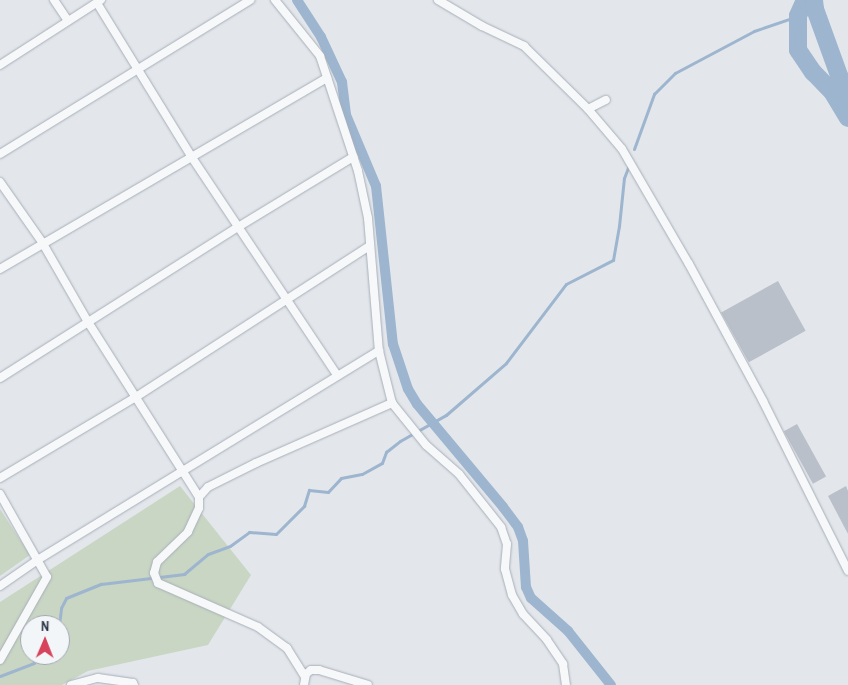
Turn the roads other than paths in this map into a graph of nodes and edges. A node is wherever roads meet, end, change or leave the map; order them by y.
1 (54, 0) edge
2 (250, 0) edge
3 (275, 0) edge
4 (438, 0) edge
5 (99, 2) edge
6 (68, 21) junction
7 (0, 65) edge
8 (138, 69) junction
9 (327, 78) junction
10 (606, 100) dead end
11 (588, 109) junction
12 (0, 154) edge
13 (191, 156) junction
14 (353, 157) junction
15 (0, 182) edge
16 (238, 226) junction
17 (42, 242) junction
18 (369, 246) junction
19 (0, 269) edge
20 (286, 298) junction
21 (88, 322) junction
22 (379, 351) junction
23 (337, 375) junction
24 (0, 378) edge
25 (136, 397) junction
26 (392, 403) junction
27 (183, 471) junction
28 (0, 478) edge
29 (0, 494) edge
30 (199, 497) junction
31 (39, 559) junction
32 (848, 571) edge
33 (0, 586) edge
34 (0, 660) edge
35 (304, 681) edge
36 (70, 685) edge
37 (134, 685) edge
38 (368, 685) edge
39 (566, 685) edge

1 - 6 street
2 - 8 street
3 - 9 street
4 - 11 street
5 - 6 street
5 - 8 street
6 - 7 street
8 - 12 street
8 - 13 street
9 - 13 street
9 - 14 street
10 - 11 street
11 - 32 street
13 - 16 street
13 - 17 street
14 - 16 street
14 - 18 street
15 - 17 street
16 - 20 street
16 - 21 street
17 - 19 street
17 - 21 street
18 - 20 street
18 - 22 street
20 - 23 street
20 - 25 street
21 - 24 street
21 - 25 street
22 - 23 street
22 - 26 street
23 - 27 street
25 - 27 street
25 - 28 street
26 - 30 street
26 - 39 street
27 - 30 street
27 - 31 street
29 - 31 street
30 - 35 street
31 - 33 street
31 - 34 street
35 - 38 street
36 - 37 street

